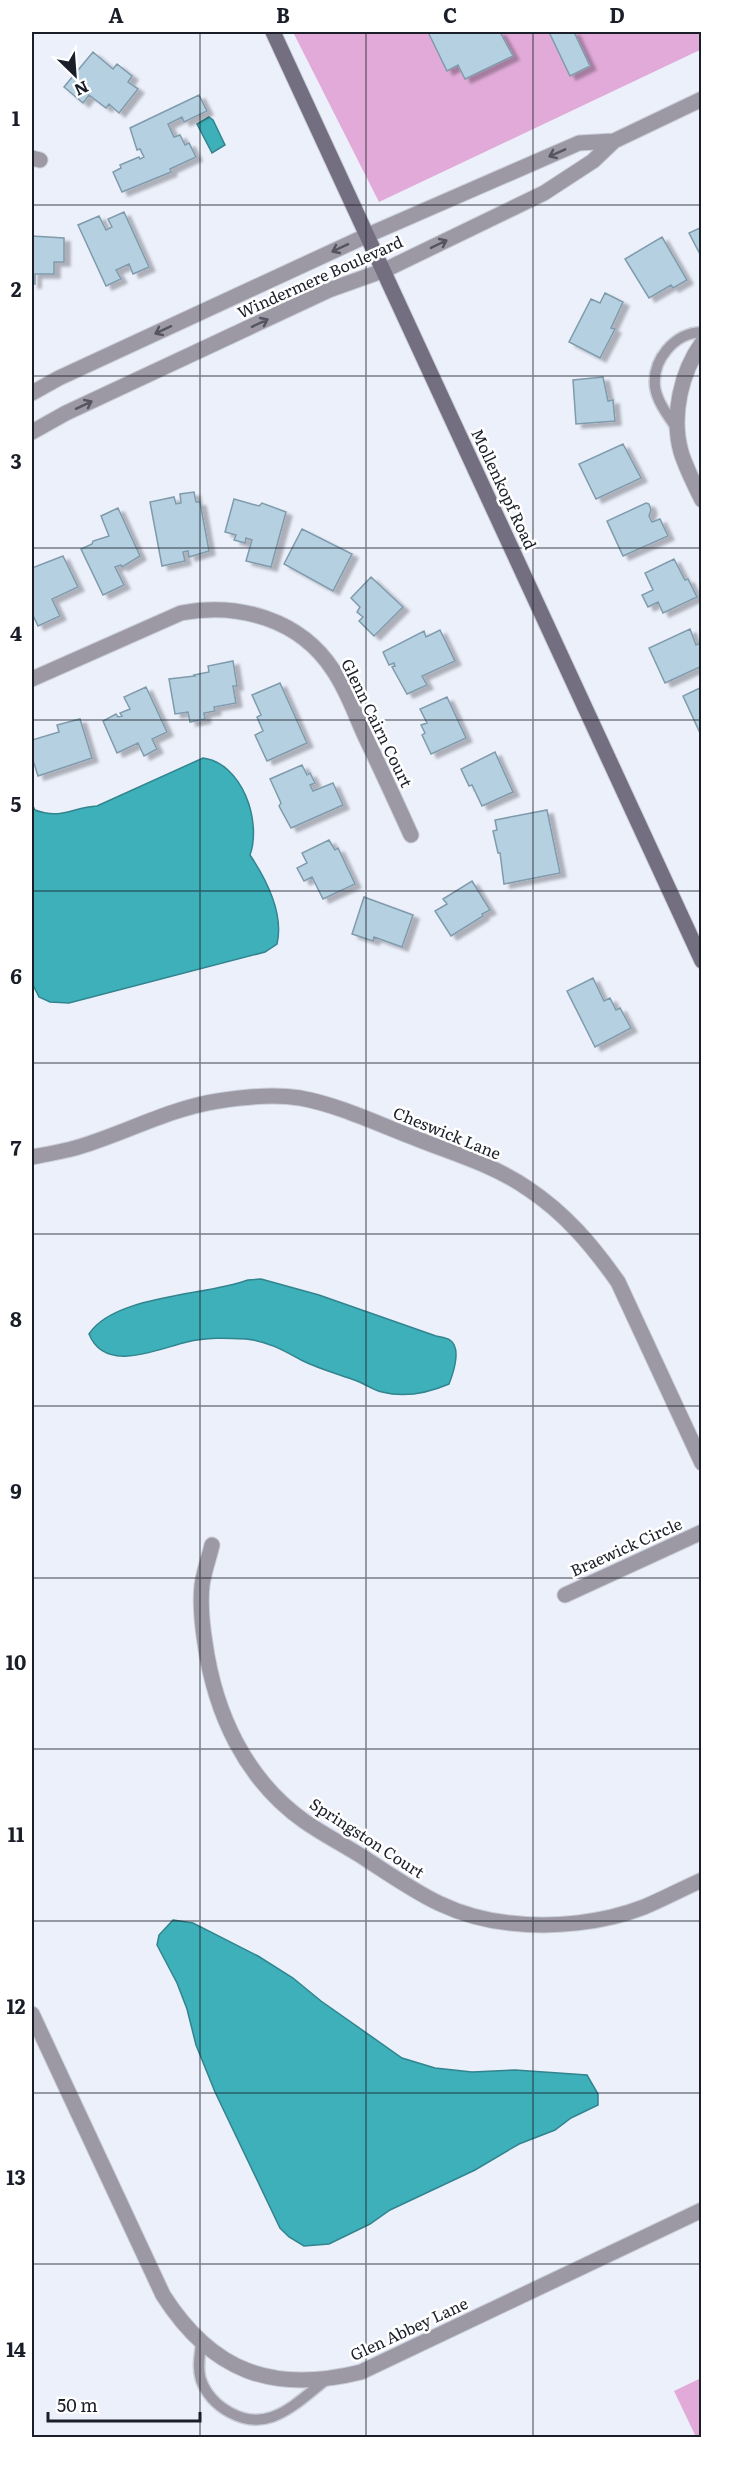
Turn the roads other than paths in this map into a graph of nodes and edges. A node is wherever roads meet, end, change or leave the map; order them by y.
1 (273, 32) edge
2 (702, 99) edge
3 (614, 141) junction
4 (368, 235) junction
5 (385, 270) junction
6 (702, 332) edge
7 (702, 342) edge
8 (32, 393) edge
9 (677, 430) junction
10 (32, 432) edge
11 (702, 500) edge
12 (32, 679) edge
13 (411, 835) dead end
14 (702, 961) edge
15 (32, 1157) edge
16 (702, 1463) edge
17 (702, 1532) edge
18 (212, 1545) dead end
19 (565, 1594) dead end
20 (702, 1880) edge
21 (32, 2014) edge
22 (702, 2210) edge
23 (201, 2343) junction
24 (326, 2380) junction

1 - 4 street, Mollenkopf Road
2 - 3 street, Windermere Boulevard
3 -> 4 street, Windermere Boulevard
5 -> 3 street, Windermere Boulevard
4 - 5 street, Mollenkopf Road
4 -> 8 street, Windermere Boulevard
10 -> 5 street, Windermere Boulevard
5 - 14 street, Mollenkopf Road
6 - 9 lane
7 - 9 street
9 - 11 street
12 - 13 street, Glenn Cairn Court
15 - 16 street, Cheswick Lane
17 - 19 street, Braewick Circle
18 - 20 street, Springston Court
21 - 23 street, Glen Abbey Lane
22 - 24 street, Glen Abbey Lane
23 - 24 street, Glen Abbey Lane
23 - 24 lane

